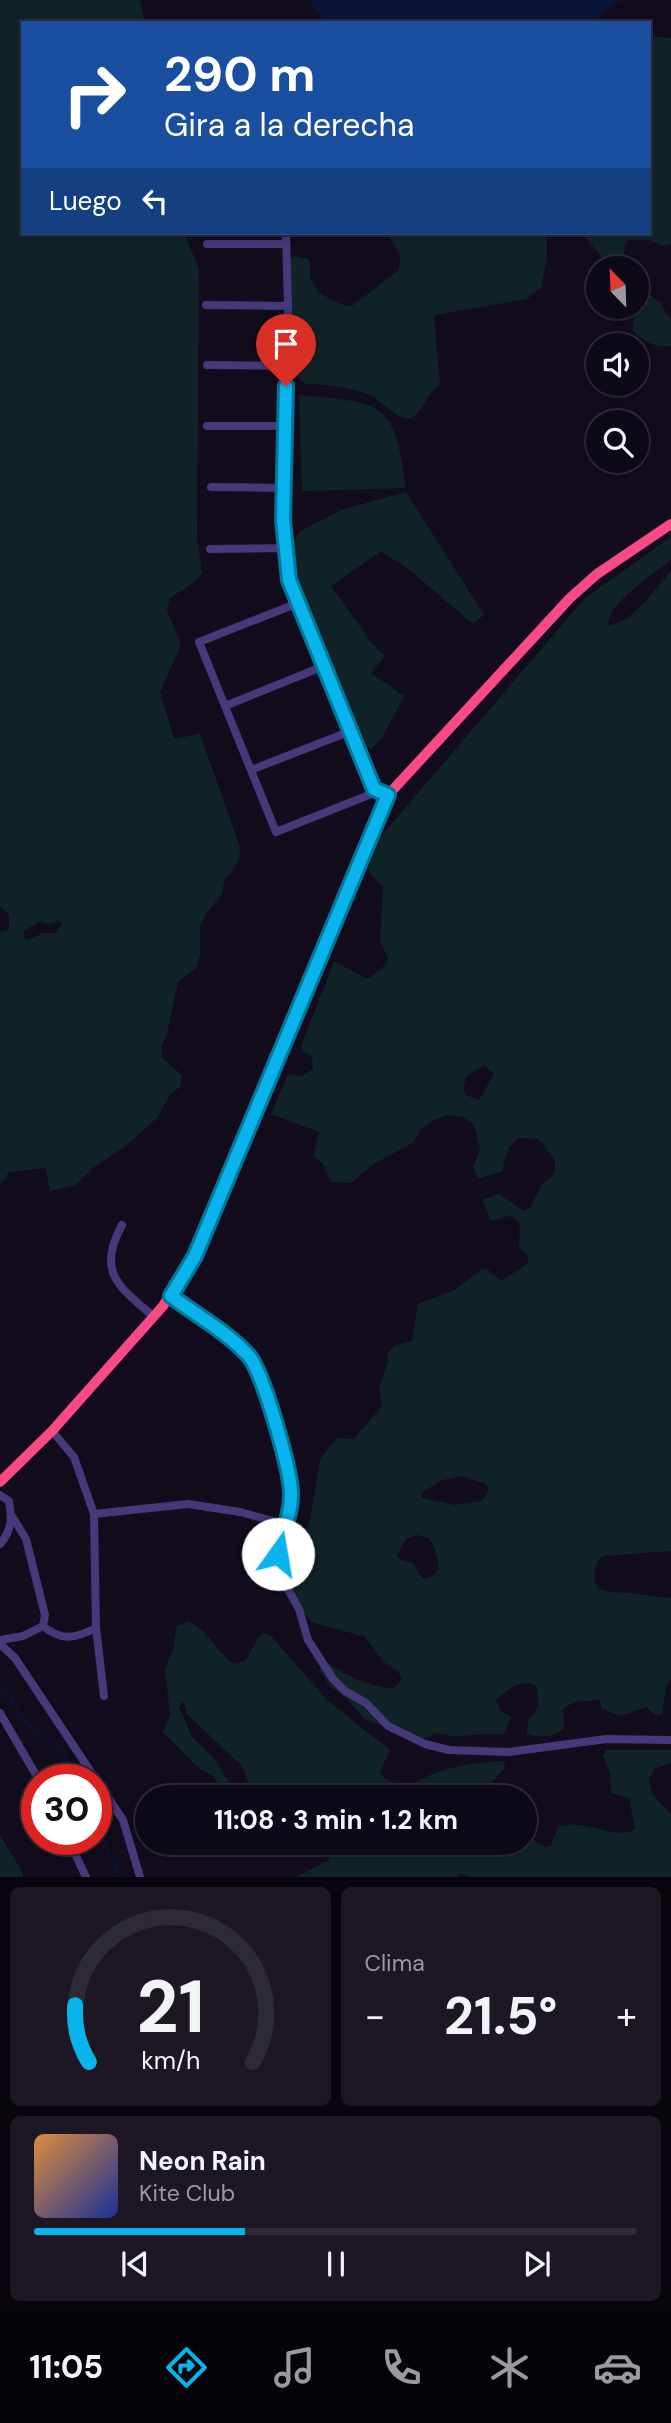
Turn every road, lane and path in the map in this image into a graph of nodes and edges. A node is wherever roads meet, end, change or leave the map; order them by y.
1 (286, 235) edge
2 (207, 244) dead end
3 (286, 244) junction
4 (206, 304) dead end
5 (288, 306) junction
6 (207, 365) dead end
7 (287, 366) junction
8 (207, 426) dead end
9 (285, 426) junction
10 (211, 486) dead end
11 (284, 488) junction
12 (671, 524) edge
13 (286, 548) junction
14 (210, 549) dead end
15 (298, 603) junction
16 (324, 666) junction
17 (225, 706) junction
18 (351, 731) junction
19 (251, 769) junction
20 (383, 793) junction
21 (122, 1226) dead end
22 (171, 1296) junction
23 (153, 1316) junction
24 (52, 1431) junction
25 (0, 1482) edge
26 (0, 1495) edge
27 (94, 1514) junction
28 (12, 1516) junction
29 (284, 1524) junction
30 (0, 1544) edge
31 (43, 1626) junction
32 (96, 1628) junction
33 (0, 1642) edge
34 (104, 1696) dead end
35 (0, 1713) edge
36 (671, 1740) edge
37 (30, 1764) edge
38 (76, 1855) edge
39 (86, 1877) edge
40 (140, 1877) edge

1 - 3 street
2 - 3 street
3 - 5 street
4 - 5 street
5 - 7 street
6 - 7 street
7 - 9 street
8 - 9 street
9 - 11 street
10 - 11 street
11 - 13 street
12 - 20 highway
13 - 14 street
13 - 15 street
15 - 16 street
15 - 17 street
16 - 17 street
16 - 18 street
17 - 19 street
18 - 19 street
18 - 20 street
19 - 20 street
20 - 22 highway
21 - 23 street
22 - 23 highway
22 - 29 street
23 - 24 highway
24 - 25 highway
24 - 27 street
26 - 28 street
27 - 29 street
27 - 32 street
28 - 30 street
28 - 31 street
29 - 36 street
31 - 32 street
31 - 33 street
32 - 34 street
33 - 40 street
35 - 37 street
38 - 39 street

